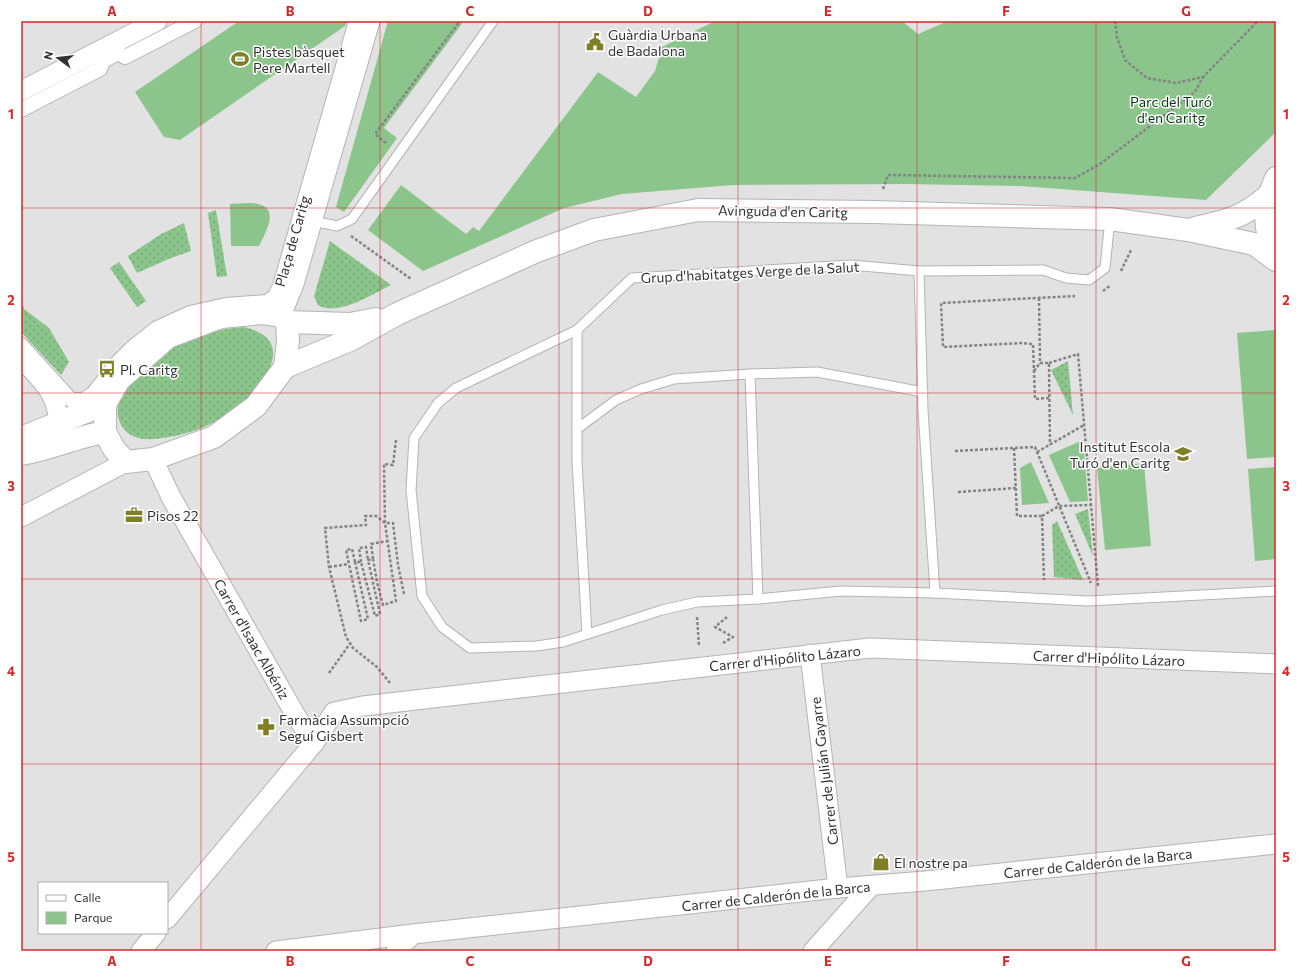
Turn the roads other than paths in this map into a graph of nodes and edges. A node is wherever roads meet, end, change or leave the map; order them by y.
1 (157, 21) edge
2 (195, 21) edge
3 (356, 21) edge
4 (370, 21) edge
5 (493, 21) edge
6 (132, 28) edge
7 (21, 91) edge
8 (21, 110) edge
9 (1272, 186) edge
10 (1110, 219) junction
11 (313, 221) junction
12 (1188, 230) junction
13 (1276, 257) edge
14 (1276, 260) edge
15 (919, 271) junction
16 (396, 314) junction
17 (284, 319) junction
18 (577, 330) junction
19 (21, 345) edge
20 (21, 358) edge
21 (285, 367) junction
22 (750, 374) junction
23 (922, 392) junction
24 (105, 404) junction
25 (59, 422) junction
26 (577, 429) junction
27 (105, 432) junction
28 (21, 438) edge
29 (21, 454) edge
30 (153, 459) junction
31 (126, 462) junction
32 (21, 517) edge
33 (1276, 591) edge
34 (935, 593) junction
35 (758, 599) junction
36 (587, 634) junction
37 (810, 654) junction
38 (1276, 664) edge
39 (314, 743) junction
40 (1276, 844) edge
41 (871, 886) junction
42 (838, 888) junction
43 (168, 918) edge
44 (155, 934) edge
45 (413, 934) junction
46 (141, 951) edge
47 (276, 951) edge
48 (396, 951) edge
49 (813, 951) edge

1 - 6 street
2 - 8 street
3 - 19 street, Plaça de Caritg
4 - 11 street, Plaça de Caritg
5 - 11 lane
6 - 7 street
9 - 12 street, Avinguda d'en Caritg
9 - 13 street
10 - 12 street, Avinguda d'en Caritg
10 - 15 lane, Grup d'habitatges Verge de la Salut
10 - 16 street, Avinguda d'en Caritg
11 - 17 street, Plaça de Caritg
12 - 14 street, Avinguda d'en Caritg
15 - 18 lane, Grup d'habitatges Verge de la Salut
15 - 23 lane
16 - 17 street, Avinguda d'en Caritg
16 - 21 street, Avinguda d'en Caritg
17 - 21 street
17 - 24 street, Avinguda d'en Caritg
18 - 26 lane
18 - 36 lane, Grup d'habitatges Verge de la Salut
20 - 25 street
21 - 30 street
22 - 23 lane
22 - 26 lane
22 - 35 lane
23 - 34 lane
24 - 25 street
24 - 27 street
25 - 28 street
26 - 36 lane
27 - 29 street
27 - 31 street
30 - 31 street
30 - 39 street, Carrer d'Isaac Albéniz
31 - 32 street
33 - 34 lane, Grup d'habitatges Verge de la Salut
34 - 35 lane, Grup d'habitatges Verge de la Salut
35 - 36 lane, Grup d'habitatges Verge de la Salut
37 - 38 street, Carrer d'Hipólito Lázaro
37 - 39 street, Carrer d'Hipólito Lázaro
37 - 42 street, Carrer de Julián Gayarre
39 - 43 street
40 - 41 street, Carrer de Calderón de la Barca
41 - 42 street, Carrer de Calderón de la Barca
41 - 49 street
42 - 45 street, Carrer de Calderón de la Barca
44 - 46 street
45 - 47 street, Carrer de Calderón de la Barca
45 - 48 street

